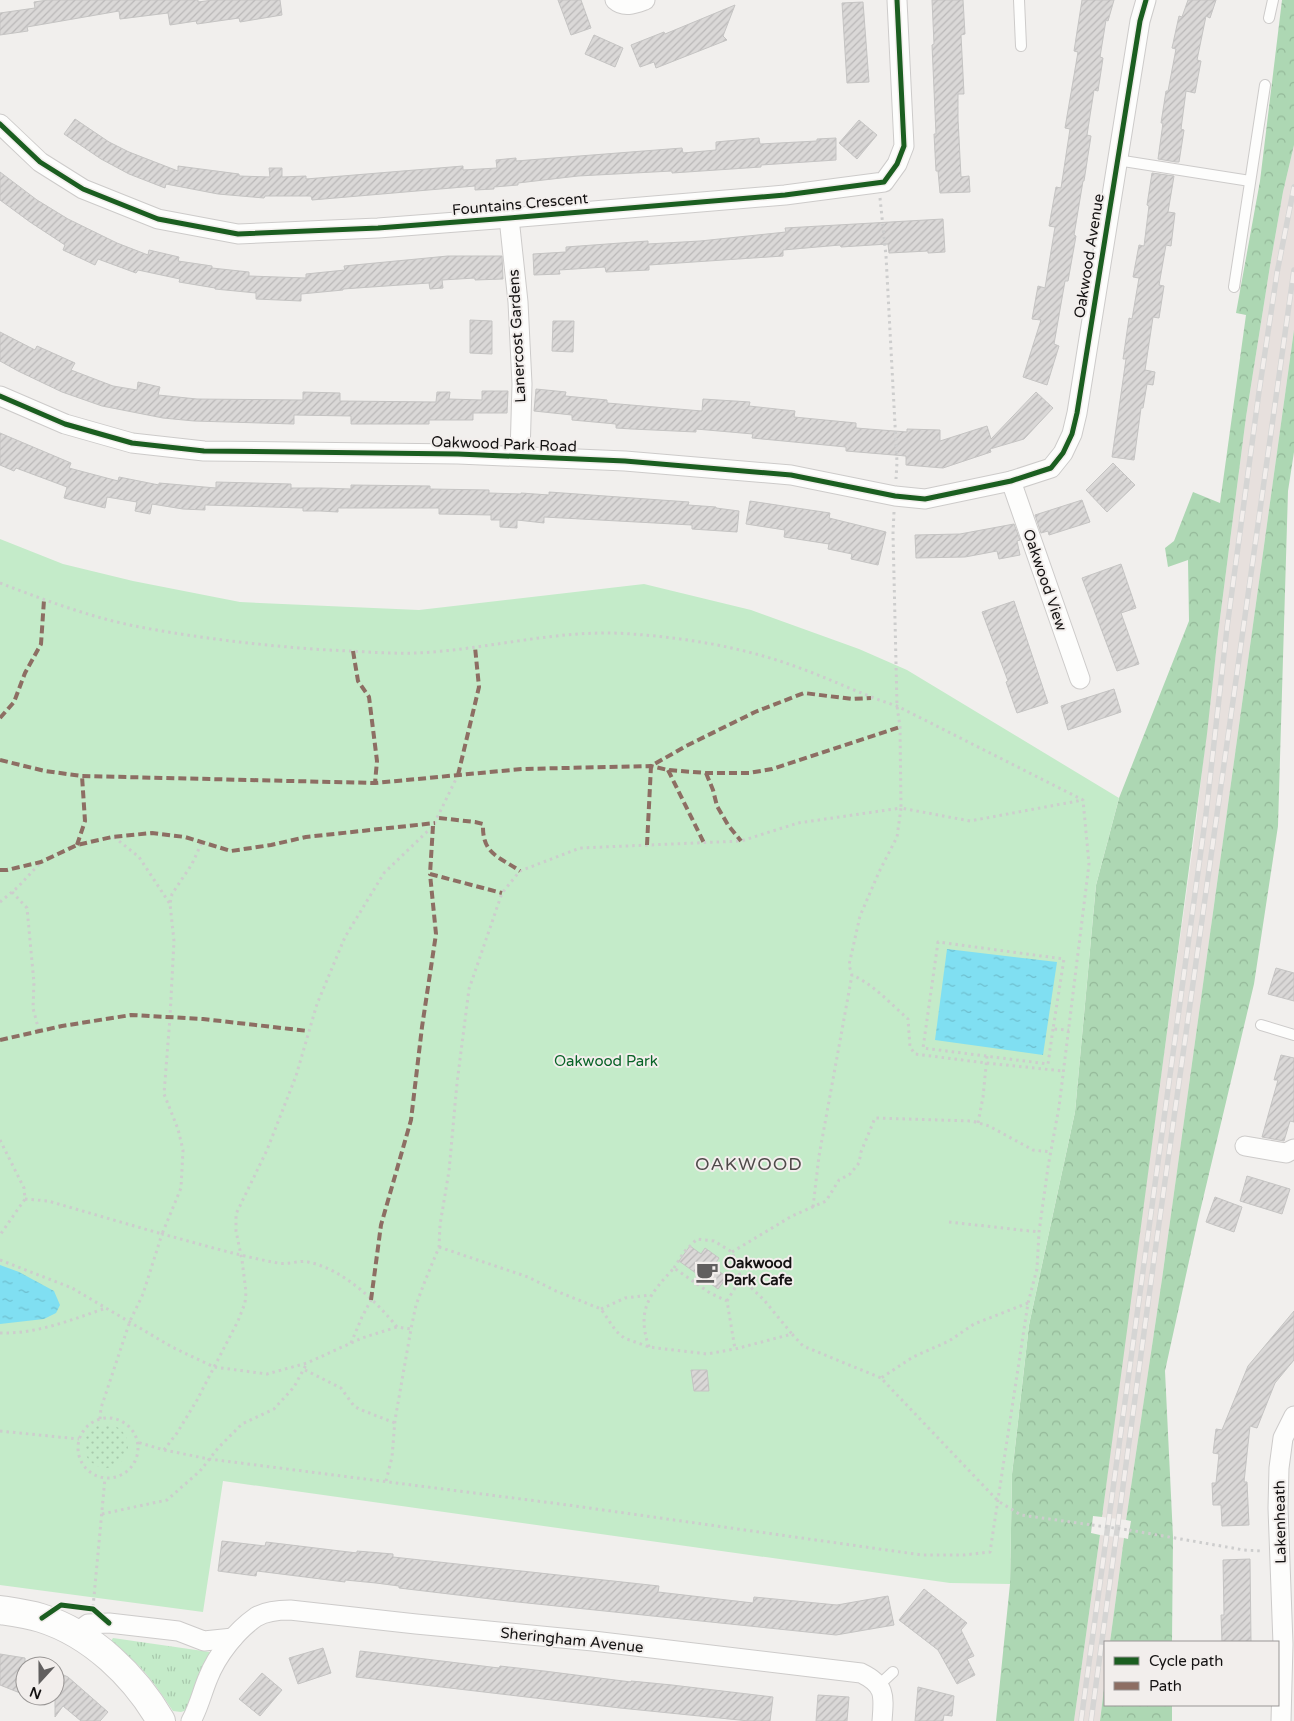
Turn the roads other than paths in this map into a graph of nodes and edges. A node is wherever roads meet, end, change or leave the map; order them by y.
1 (615, 0) edge
2 (645, 0) edge
3 (897, 0) edge
4 (1018, 0) edge
5 (1146, 0) edge
6 (1273, 0) edge
7 (1269, 18) dead end
8 (1021, 46) dead end
9 (1265, 85) dead end
10 (0, 124) edge
11 (1117, 160) junction
12 (1250, 181) junction
13 (509, 218) junction
14 (1234, 287) dead end
15 (0, 396) edge
16 (520, 455) junction
17 (1011, 481) junction
18 (1080, 679) dead end
19 (1261, 1025) dead end
20 (1294, 1035) edge
21 (1244, 1146) dead end
22 (1294, 1149) edge
23 (1294, 1416) edge
24 (1287, 1551) edge
25 (0, 1610) edge
26 (80, 1621) junction
27 (233, 1638) junction
28 (893, 1672) dead end
29 (879, 1685) junction
30 (161, 1721) edge
31 (191, 1721) edge
32 (882, 1721) edge
33 (1281, 1721) edge

1 - 2 street
3 - 13 street, Fountains Crescent
4 - 8 lane
5 - 11 street, Oakwood Avenue
6 - 7 lane
9 - 12 lane
10 - 13 street, Fountains Crescent
11 - 12 lane
11 - 17 street, Oakwood Avenue
12 - 14 lane
13 - 16 street, Lanercost Gardens
15 - 16 street, Oakwood Park Road
16 - 17 street, Oakwood Park Road
17 - 18 street, Oakwood View
19 - 20 lane
21 - 22 street
23 - 24 street, Lakenheath
24 - 33 street, Lakenheath
25 - 26 street
26 - 27 street
26 - 30 street
27 - 29 street, Sheringham Avenue
27 - 31 street, Sheringham Avenue
28 - 29 lane
29 - 32 street

